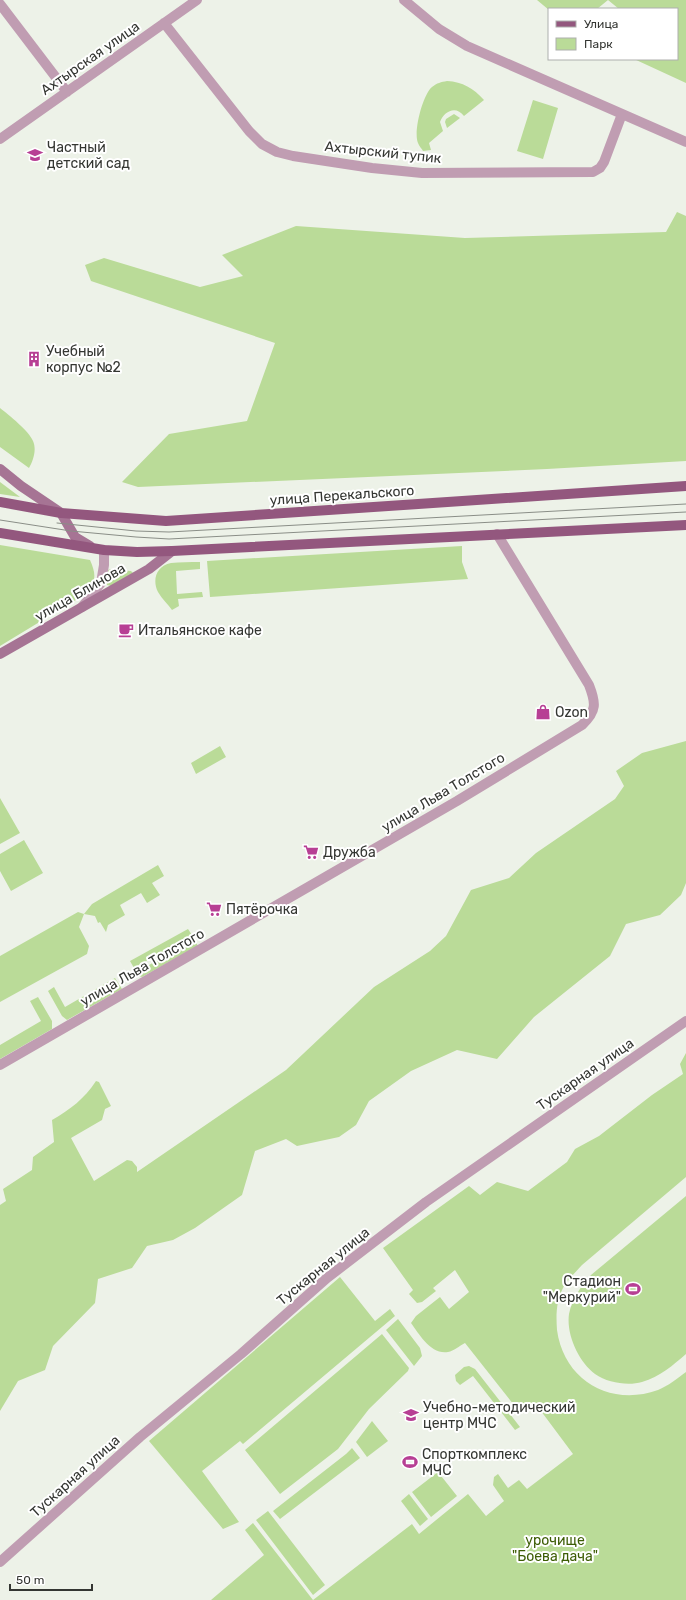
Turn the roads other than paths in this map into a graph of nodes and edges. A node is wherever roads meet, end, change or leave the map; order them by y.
1 (197, 0) edge
2 (404, 0) edge
3 (0, 4) edge
4 (164, 23) junction
5 (67, 92) junction
6 (622, 114) junction
7 (0, 139) edge
8 (686, 142) edge
9 (0, 469) edge
10 (686, 486) edge
11 (0, 502) edge
12 (61, 513) junction
13 (686, 524) edge
14 (0, 533) edge
15 (496, 534) junction
16 (104, 550) junction
17 (172, 551) junction
18 (82, 607) junction
19 (0, 654) edge
20 (686, 1021) edge
21 (0, 1065) edge
22 (0, 1562) edge

1 - 4 street, Ахтырская улица
2 - 6 street
3 - 5 street
4 - 5 street, Ахтырская улица
4 - 6 street, Ахтырский тупик
5 - 7 street, Ахтырская улица
6 - 8 street
9 - 12 street
10 - 12 main road, улица Перекальского
11 - 12 main road, улица Перекальского
12 - 16 street
13 - 15 main road
14 - 16 main road
15 - 17 main road
15 - 21 street, улица Льва Толстого
16 - 17 main road
16 - 18 street
17 - 18 street, улица Блинова
18 - 19 street, улица Блинова
20 - 22 street, Тускарная улица

